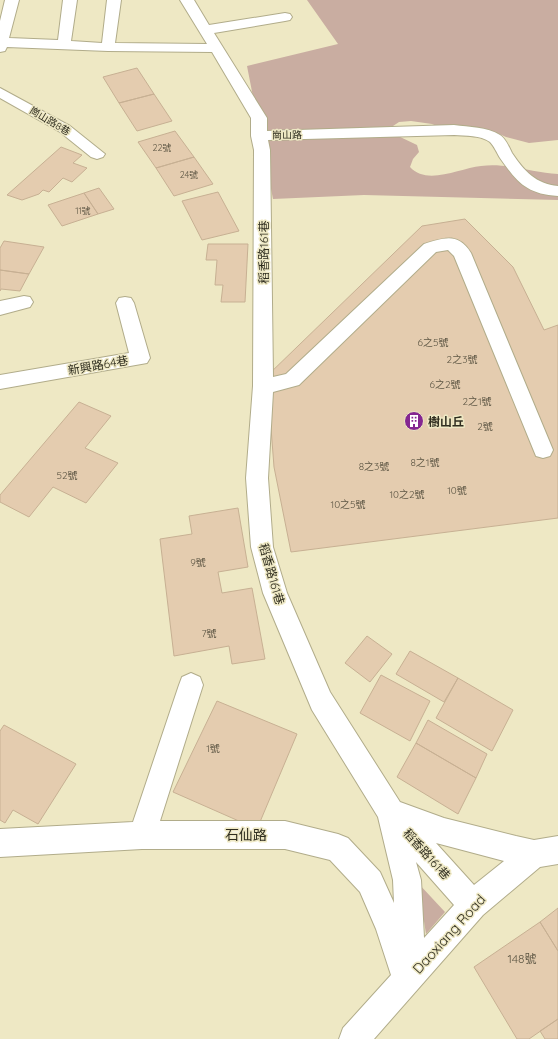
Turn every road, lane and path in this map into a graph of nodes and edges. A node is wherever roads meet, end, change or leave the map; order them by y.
1 (12, 0) edge
2 (70, 0) edge
3 (114, 0) edge
4 (187, 0) edge
5 (285, 17) dead end
6 (205, 30) junction
7 (1, 44) edge
8 (64, 45) junction
9 (108, 47) junction
10 (216, 48) junction
11 (0, 92) edge
12 (259, 136) junction
13 (97, 154) dead end
14 (558, 191) edge
15 (24, 302) dead end
16 (125, 302) dead end
17 (0, 308) edge
18 (0, 382) edge
19 (263, 386) junction
20 (543, 450) dead end
21 (191, 685) dead end
22 (390, 812) junction
23 (142, 835) junction
24 (0, 843) edge
25 (546, 852) edge
26 (472, 905) junction
27 (408, 980) junction
28 (354, 1039) edge

1 - 7 street
2 - 8 street
3 - 9 street
4 - 6 street, 崗山路
5 - 6 street
6 - 10 street, 崗山路
7 - 8 street
8 - 9 street
9 - 10 street
10 - 12 street, 崗山路
11 - 13 street, 崗山路8巷
12 - 14 street, 崗山路
12 - 19 street, 稻香路161巷
15 - 17 street
16 - 18 street, 新興路64巷
19 - 20 street
19 - 22 street, 稻香路161巷
21 - 23 street
22 - 25 street
22 - 26 street, 稻香路161巷
22 - 27 street
23 - 24 street, 石仙路
23 - 27 street, 石仙路
25 - 26 street, Daoxiang Road
26 - 27 street, Daoxiang Road
27 - 28 street, Daoxiang Road

